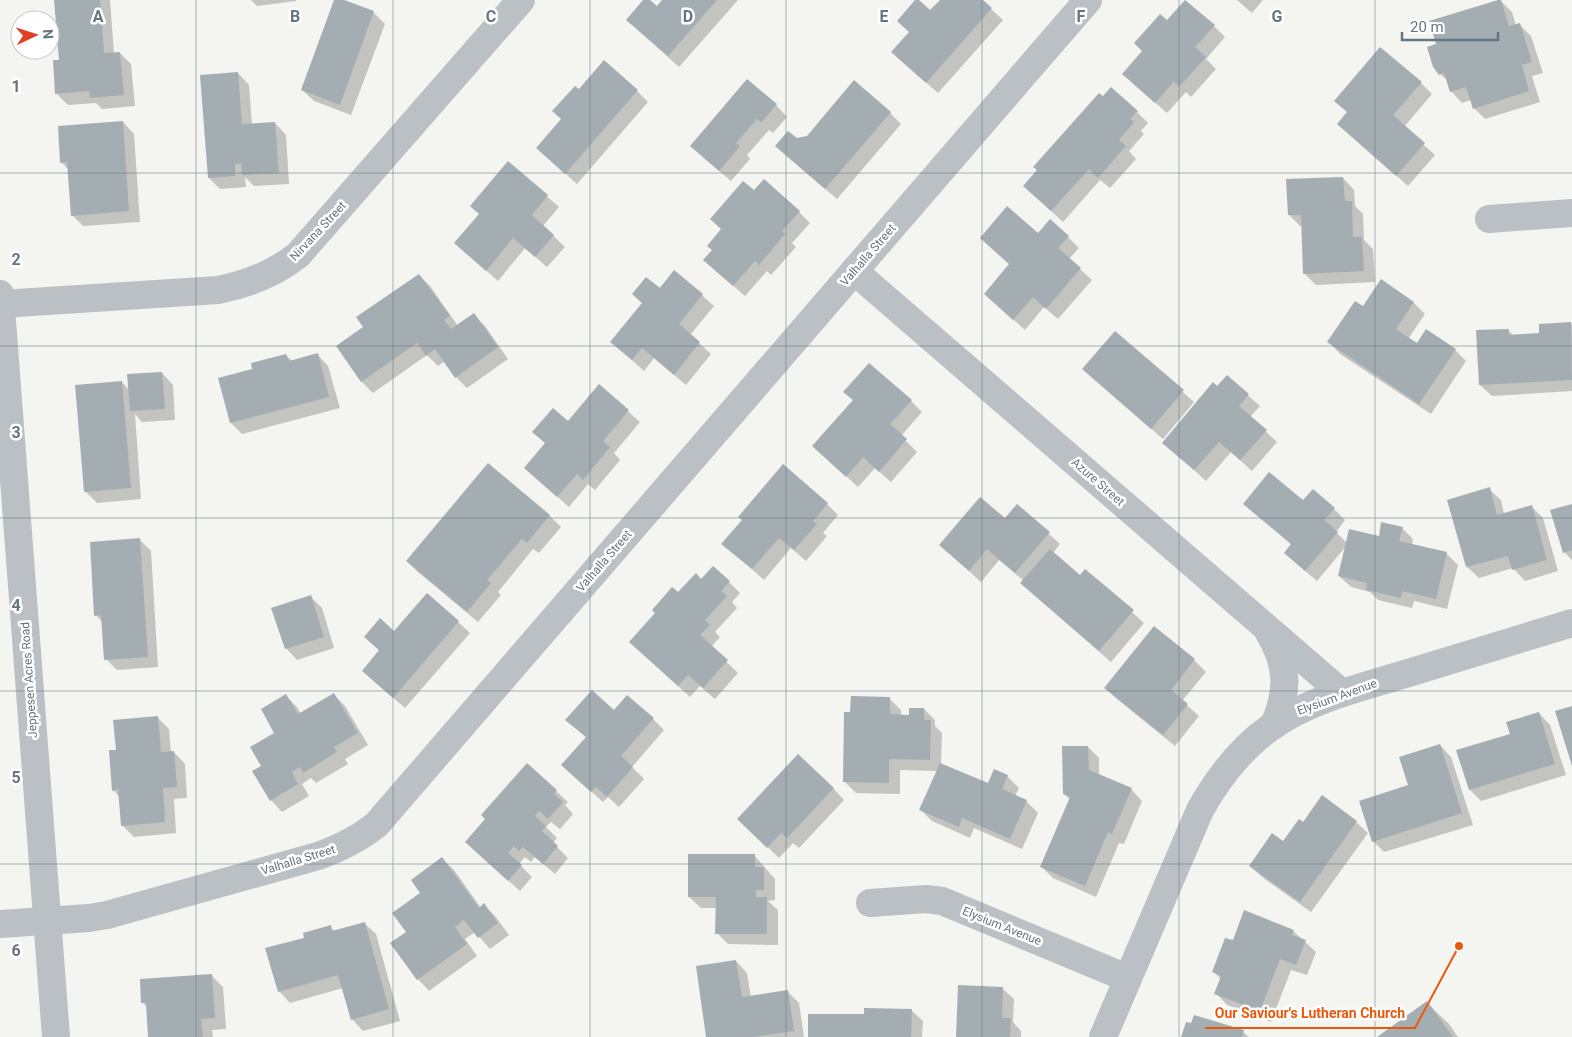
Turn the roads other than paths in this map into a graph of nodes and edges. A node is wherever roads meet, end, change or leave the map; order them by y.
1 (1088, 0) edge
2 (511, 3) edge
3 (1572, 213) edge
4 (1489, 219) dead end
5 (854, 272) junction
6 (0, 299) edge
7 (1572, 623) edge
8 (1266, 627) junction
9 (1342, 693) junction
10 (1274, 725) junction
11 (870, 903) dead end
12 (47, 920) junction
13 (0, 924) edge
14 (1127, 978) junction
15 (56, 1037) edge
16 (1103, 1037) edge

1 - 5 street, Valhalla Street
2 - 6 street, Nirvana Street
3 - 4 street
5 - 8 street, Azure Street
5 - 12 street, Valhalla Street
6 - 12 street, Jeppesen Acres Road
7 - 9 street, Elysium Avenue
8 - 9 street, Azure Street
8 - 10 street
9 - 10 street, Elysium Avenue
10 - 14 street, Elysium Avenue
11 - 14 street, Elysium Avenue
12 - 13 street, Valhalla Street
12 - 15 street, Jeppesen Acres Road
14 - 16 street, Elysium Avenue

